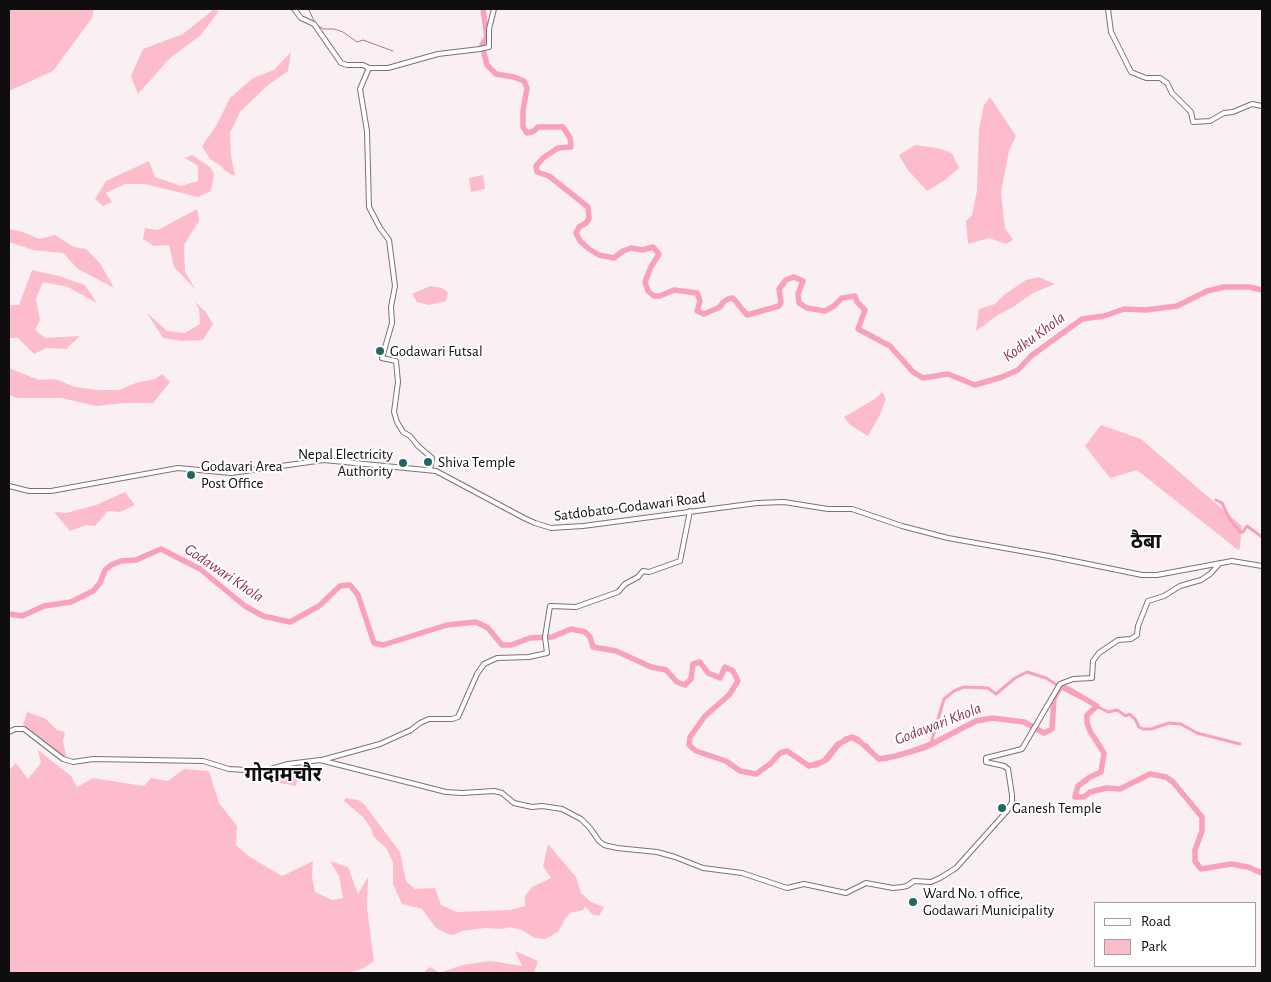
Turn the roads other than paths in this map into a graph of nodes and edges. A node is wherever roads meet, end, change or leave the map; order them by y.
1 (294, 9) edge
2 (494, 9) edge
3 (1108, 9) edge
4 (369, 68) junction
5 (1262, 106) edge
6 (430, 470) junction
7 (9, 486) edge
8 (690, 511) junction
9 (1220, 563) junction
10 (1262, 566) edge
11 (9, 732) edge
12 (320, 760) junction

1 - 4 street
2 - 4 street
3 - 5 street
4 - 6 street
6 - 7 street, Satdobato-Godawari Road
6 - 8 street, Satdobato-Godawari Road
8 - 9 street, Satdobato-Godawari Road
8 - 12 street
9 - 10 street, Satdobato-Godawari Road
9 - 12 street
11 - 12 street

